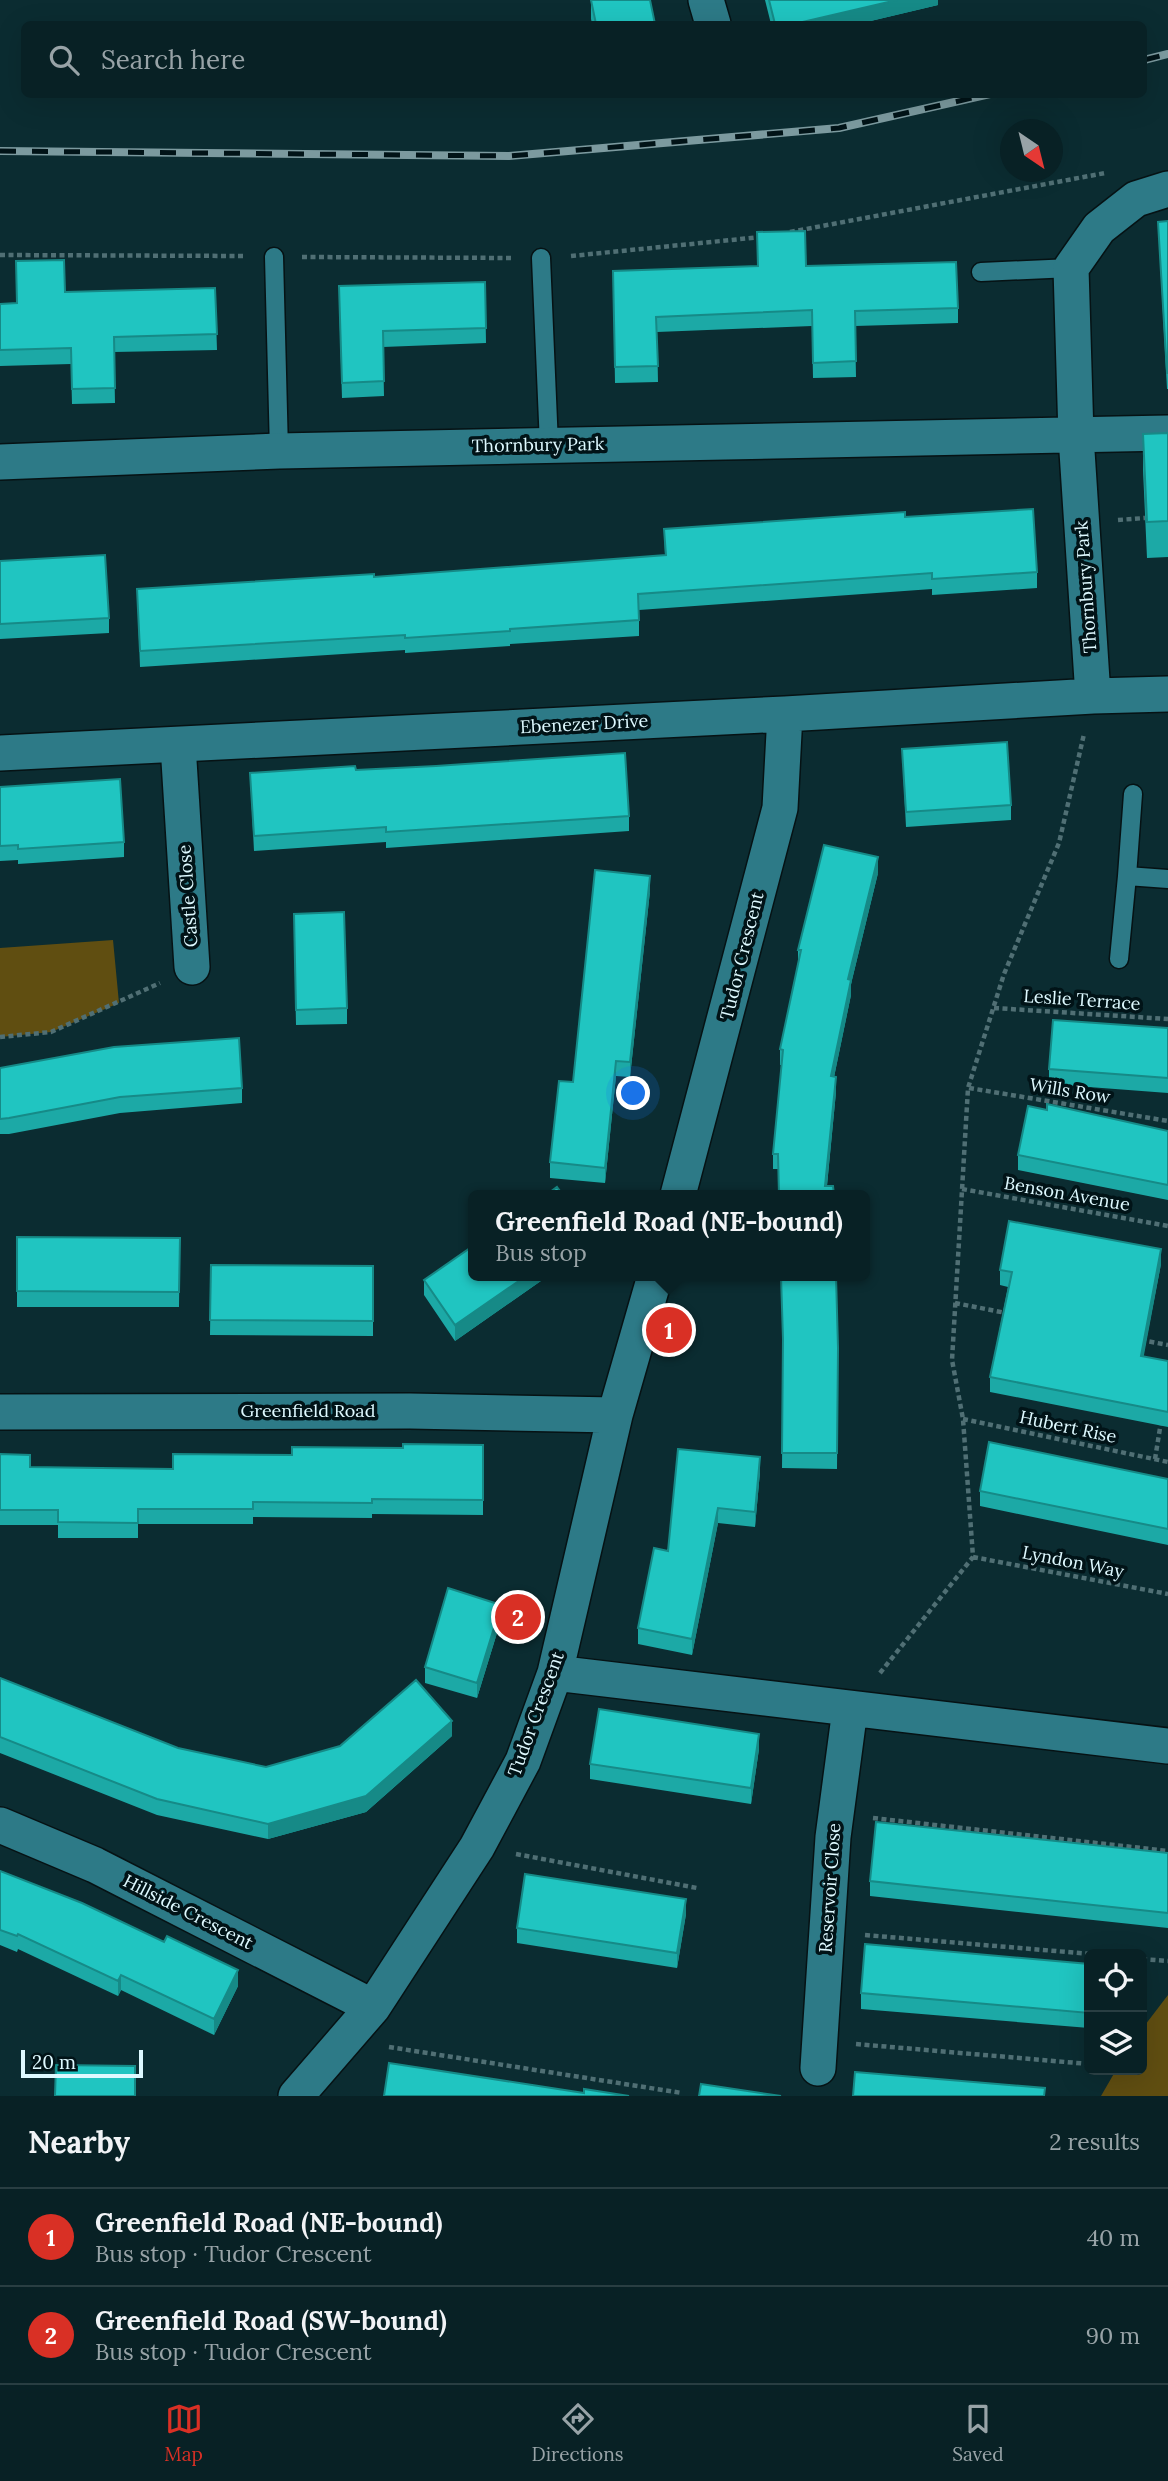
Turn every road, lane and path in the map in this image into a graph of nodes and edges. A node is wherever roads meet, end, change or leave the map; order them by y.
1 (706, 0) edge
2 (712, 21) edge
3 (1110, 172) dead end
4 (1168, 189) edge
5 (783, 233) edge
6 (769, 236) edge
7 (0, 255) edge
8 (274, 257) junction
9 (541, 258) junction
10 (1072, 268) junction
11 (981, 272) dead end
12 (1168, 433) edge
13 (1076, 436) junction
14 (549, 445) junction
15 (279, 451) junction
16 (0, 461) edge
17 (1168, 694) edge
18 (1093, 696) junction
19 (785, 714) junction
20 (178, 745) junction
21 (0, 753) edge
22 (1133, 794) dead end
23 (1127, 876) junction
24 (1168, 879) edge
25 (1119, 959) dead end
26 (192, 967) joint
27 (994, 1008) junction
28 (1168, 1019) edge
29 (0, 1037) edge
30 (968, 1088) junction
31 (1168, 1121) edge
32 (962, 1189) junction
33 (679, 1190) edge
34 (1168, 1226) edge
35 (654, 1281) edge
36 (955, 1303) junction
37 (1009, 1313) edge
38 (1128, 1337) edge
39 (1168, 1345) edge
40 (0, 1412) edge
41 (615, 1415) junction
42 (963, 1419) junction
43 (1162, 1420) edge
44 (1155, 1459) junction
45 (1168, 1462) edge
46 (973, 1557) junction
47 (1168, 1594) edge
48 (555, 1673) junction
49 (850, 1709) junction
50 (1168, 1746) edge
51 (836, 1814) junction
52 (0, 1825) edge
53 (477, 1847) junction
54 (1168, 1851) edge
55 (697, 1888) dead end
56 (827, 1932) junction
57 (1084, 1953) edge
58 (1147, 1959) edge
59 (1168, 1961) edge
60 (373, 2007) junction
61 (344, 2040) junction
62 (819, 2055) joint
63 (1084, 2064) edge
64 (682, 2093) dead end
65 (296, 2096) edge

1 - 2 street
3 - 5 path
4 - 10 street
6 - 9 path
7 - 8 path
8 - 9 path
8 - 15 lane
9 - 14 lane
10 - 11 lane
10 - 13 street, Thornbury Park
12 - 13 street, Thornbury Park
13 - 14 street, Thornbury Park
13 - 18 street, Thornbury Park
14 - 15 street, Thornbury Park
15 - 16 street, Thornbury Park
17 - 18 street, Ebenezer Drive
18 - 19 street, Ebenezer Drive
18 - 27 path
19 - 20 street, Ebenezer Drive
19 - 33 street, Tudor Crescent
20 - 21 street, Ebenezer Drive
20 - 26 street, Castle Close
22 - 23 lane
23 - 24 lane
23 - 25 lane
26 - 29 path, Castle Close
27 - 28 path, Leslie Terrace
27 - 30 path
30 - 31 path, Wills Row
30 - 32 path
32 - 34 path, Benson Avenue
32 - 36 path
35 - 41 street, Tudor Crescent
36 - 37 path
36 - 42 path
38 - 39 path
40 - 41 street, Greenfield Road
41 - 48 street, Tudor Crescent
42 - 44 path, Hubert Rise
42 - 46 path
43 - 44 path
44 - 45 path, Hubert Rise
46 - 47 path, Lyndon Way
46 - 49 path
48 - 49 street
48 - 53 street, Tudor Crescent
49 - 50 street
49 - 51 street, Reservoir Close
51 - 54 path
51 - 56 street, Reservoir Close
52 - 60 street, Hillside Crescent
53 - 55 path
53 - 60 street, Tudor Crescent
56 - 57 path
56 - 62 street, Reservoir Close
58 - 59 path
60 - 61 street, Tudor Crescent
61 - 64 path
61 - 65 street, Tudor Crescent
62 - 63 path

